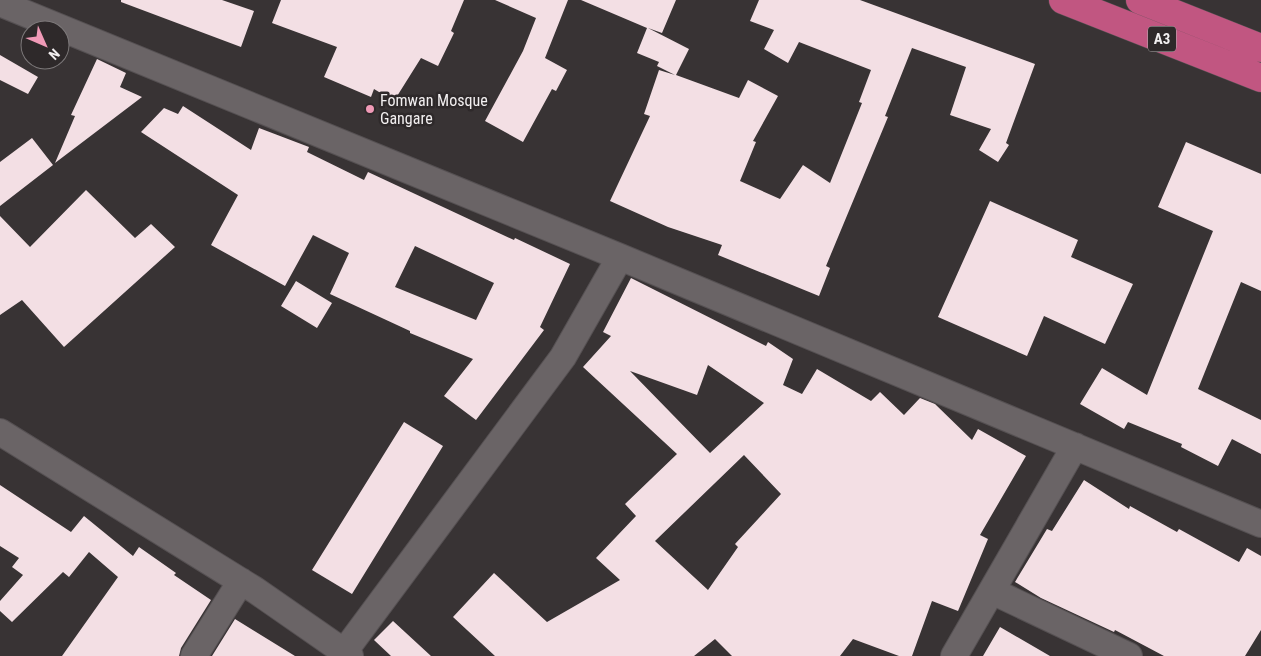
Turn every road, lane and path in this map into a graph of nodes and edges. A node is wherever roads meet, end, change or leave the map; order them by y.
1 (1063, 0) edge
2 (1140, 0) edge
3 (0, 3) edge
4 (1261, 48) edge
5 (1261, 78) edge
6 (620, 257) junction
7 (0, 432) edge
8 (1075, 446) junction
9 (1261, 524) edge
10 (241, 581) junction
11 (992, 591) junction
12 (345, 655) edge
13 (194, 656) edge
14 (954, 656) edge
15 (1129, 656) edge

1 - 5 highway, A3
2 - 4 highway, A3
3 - 6 street
6 - 8 street
6 - 12 street
7 - 10 street
8 - 9 street
8 - 11 street
10 - 12 street
10 - 13 street
11 - 14 street
11 - 15 street

